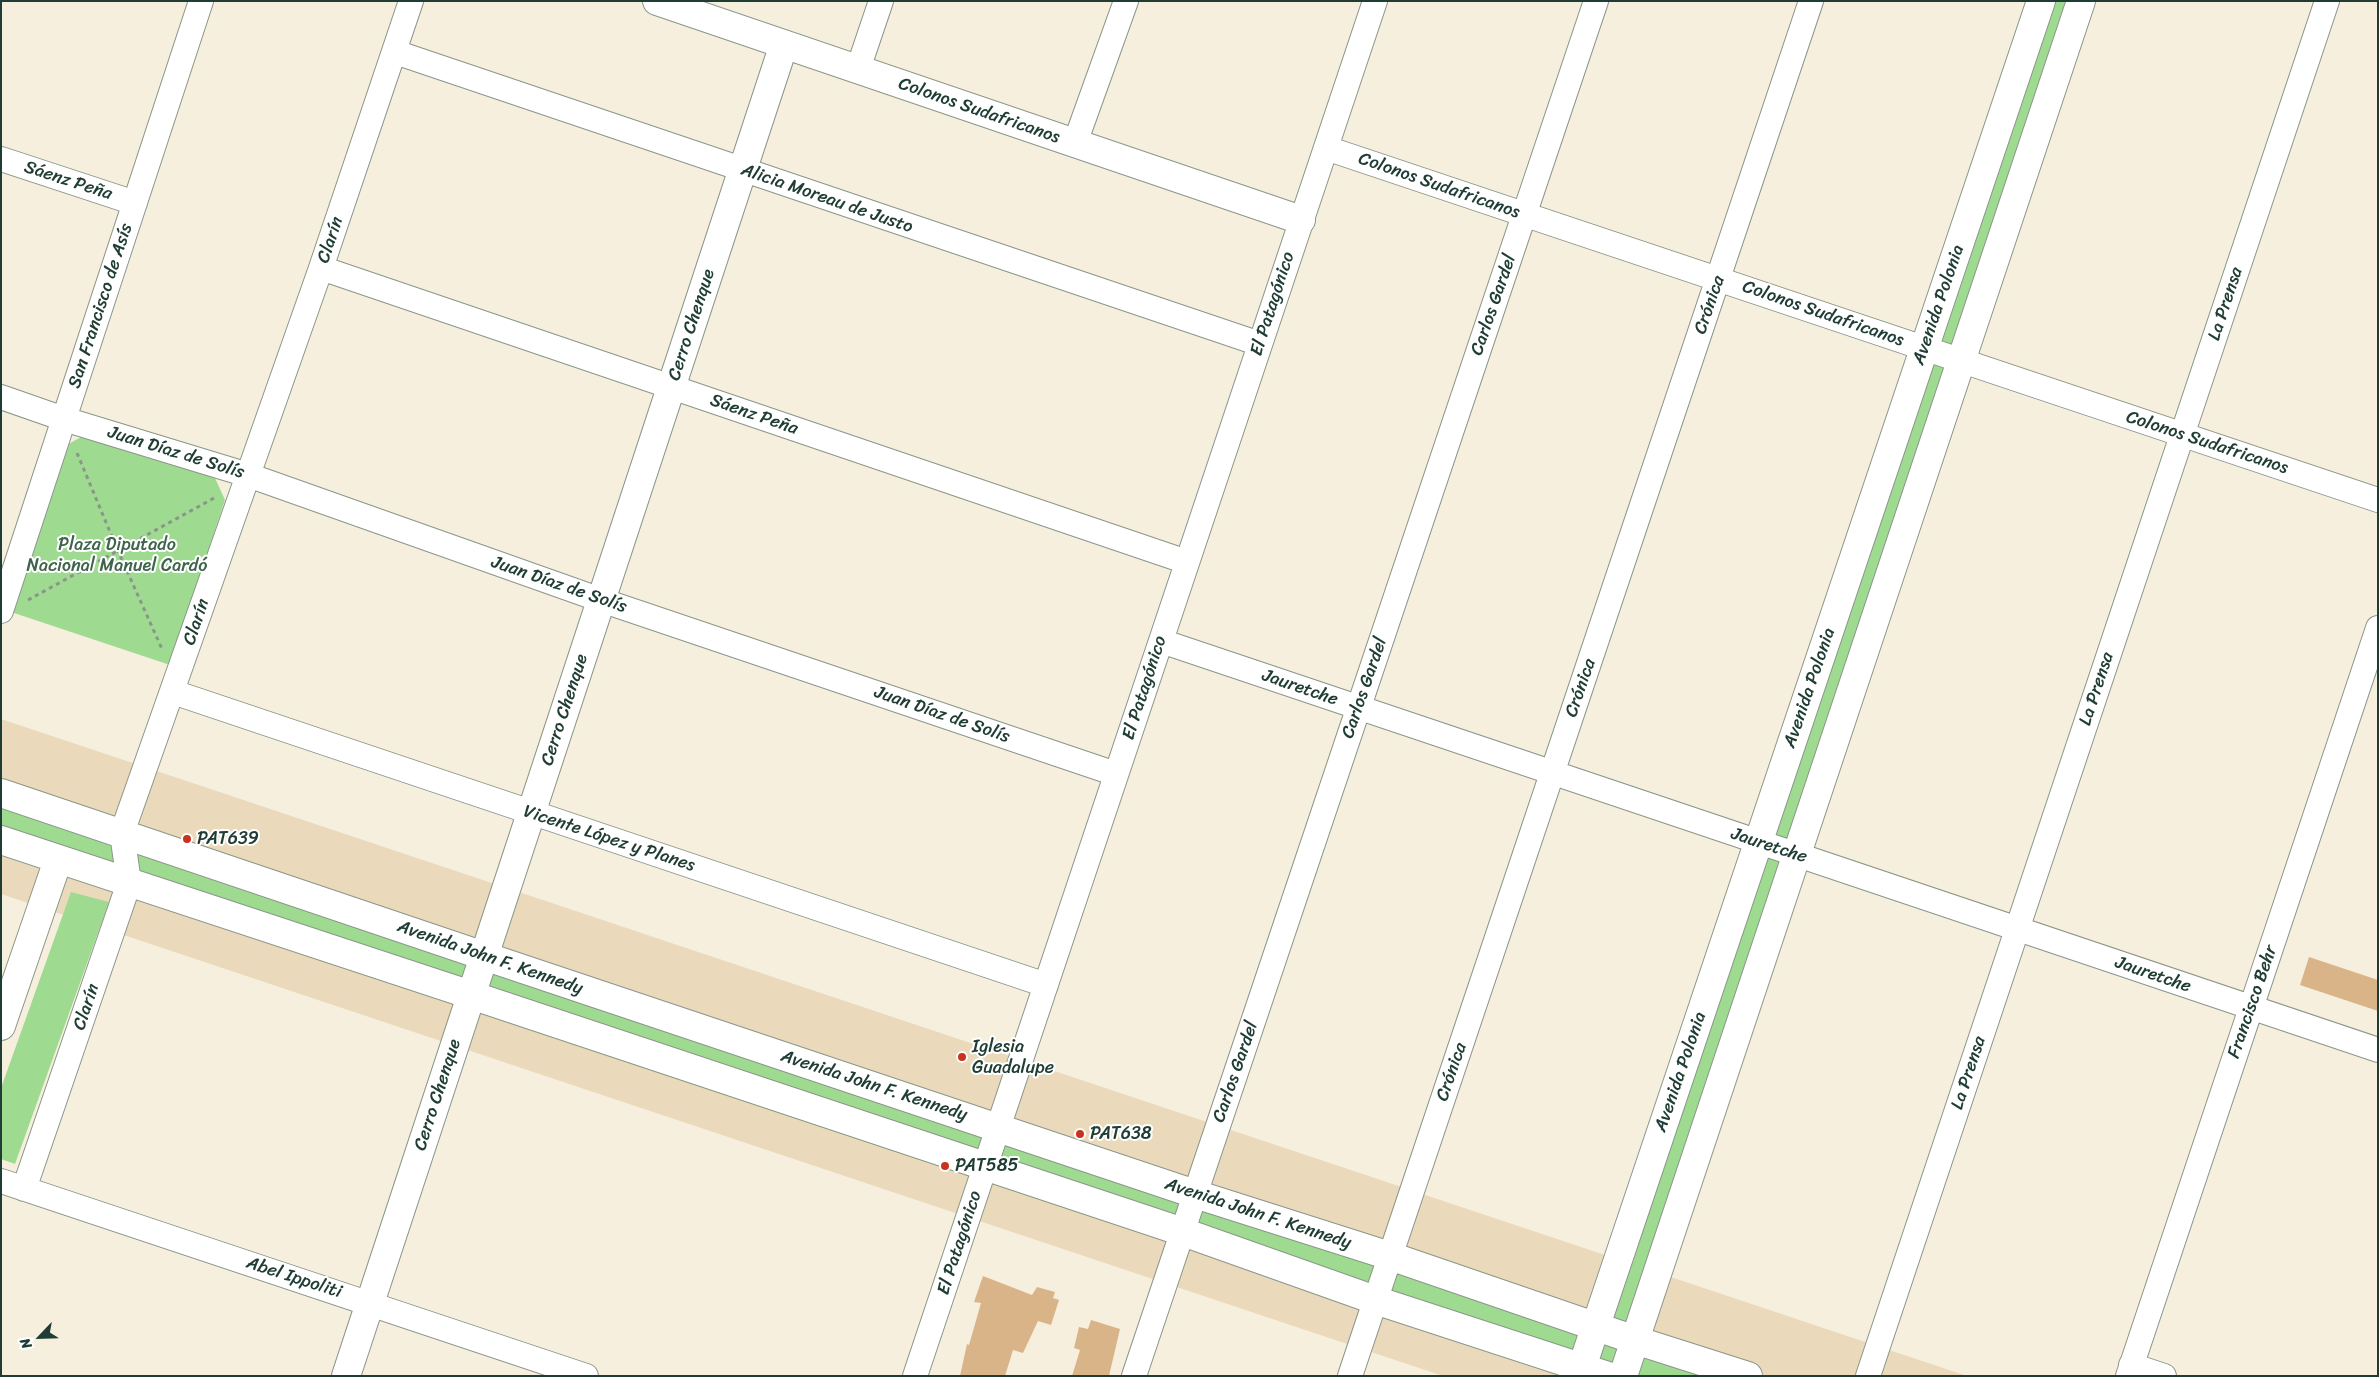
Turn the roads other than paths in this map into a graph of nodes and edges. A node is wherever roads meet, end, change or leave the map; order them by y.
1 (202, 1) edge
2 (411, 1) edge
3 (657, 1) edge
4 (881, 1) edge
5 (1126, 1) edge
6 (1375, 1) edge
7 (1596, 1) edge
8 (1811, 1) edge
9 (2041, 1) edge
10 (2081, 1) edge
11 (2327, 1) edge
12 (784, 44) junction
13 (395, 52) junction
14 (858, 69) junction
15 (1075, 143) junction
16 (1326, 148) junction
17 (1, 159) edge
18 (743, 170) junction
19 (135, 204) junction
20 (1524, 214) junction
21 (1301, 220) junction
22 (321, 268) junction
23 (1718, 279) junction
24 (1260, 344) junction
25 (1924, 348) junction
26 (1961, 360) junction
27 (671, 387) junction
28 (1, 397) edge
29 (64, 419) junction
30 (2182, 434) junction
31 (248, 475) junction
32 (2378, 500) edge
33 (1187, 562) junction
34 (601, 600) junction
35 (1, 611) edge
36 (2378, 628) edge
37 (1161, 641) junction
38 (173, 692) junction
39 (1358, 708) junction
40 (1552, 773) junction
41 (1116, 774) junction
42 (1, 792) edge
43 (531, 813) junction
44 (122, 832) junction
45 (1, 840) edge
46 (1758, 842) junction
47 (1797, 855) junction
48 (58, 860) junction
49 (129, 883) junction
50 (2017, 929) junction
51 (484, 956) junction
52 (1046, 985) junction
53 (471, 995) junction
54 (2251, 1008) junction
55 (1, 1026) edge
56 (2378, 1050) edge
57 (998, 1128) junction
58 (985, 1166) junction
59 (1, 1181) edge
60 (24, 1188) junction
61 (1195, 1194) junction
62 (1182, 1232) junction
63 (1390, 1256) junction
64 (1376, 1300) junction
65 (370, 1304) junction
66 (1595, 1328) junction
67 (1635, 1340) junction
68 (2129, 1370) edge
69 (1581, 1371) edge
70 (346, 1376) edge
71 (586, 1376) edge
72 (915, 1376) edge
73 (1134, 1376) edge
74 (1350, 1376) edge
75 (1608, 1376) edge
76 (1623, 1376) edge
77 (1748, 1376) edge
78 (1868, 1376) edge
79 (2164, 1376) edge

1 - 19 street, San Francisco de Asís
2 - 13 street, Clarín
3 - 12 main road, Colonos Sudafricanos
4 - 14 street
5 - 15 street
6 - 16 street, El Patagónico
7 - 20 street, Carlos Gardel
8 - 23 street, Crónica
9 - 25 main road, Avenida Polonia
10 - 26 main road
11 - 30 street, La Prensa
12 - 14 main road, Colonos Sudafricanos
12 - 18 main road, Cerro Chenque
13 - 18 street, Alicia Moreau de Justo
13 - 22 street, Clarín
14 - 15 main road, Colonos Sudafricanos
15 - 21 main road, Colonos Sudafricanos
16 - 20 street, Colonos Sudafricanos
16 - 21 street, El Patagónico
17 - 19 street, Sáenz Peña
18 - 24 street, Alicia Moreau de Justo
18 - 27 main road, Cerro Chenque
19 - 29 street, San Francisco de Asís
20 - 23 street, Colonos Sudafricanos
20 - 39 street, Carlos Gardel
21 - 24 street, El Patagónico
22 - 27 street, Sáenz Peña
22 - 31 street, Clarín
23 - 25 street, Colonos Sudafricanos
23 - 40 street, Crónica
24 - 33 street, El Patagónico
25 - 26 street, Colonos Sudafricanos
25 - 46 main road, Avenida Polonia
26 - 30 street, Colonos Sudafricanos
26 - 47 main road
27 - 33 street, Sáenz Peña
27 - 34 main road, Cerro Chenque
28 - 29 street, Juan Díaz de Solís
29 - 31 street, Juan Díaz de Solís
29 - 35 street, San Francisco de Asís
30 - 32 street, Colonos Sudafricanos
30 - 50 street, La Prensa
31 - 34 street, Juan Díaz de Solís
31 - 38 street, Clarín
33 - 37 street, El Patagónico
34 - 41 street, Juan Díaz de Solís
34 - 43 main road, Cerro Chenque
36 - 54 street, Francisco Behr
37 - 39 street, Jauretche
37 - 41 street, El Patagónico
38 - 43 street, Vicente López y Planes
38 - 44 street, Clarín
39 - 40 street, Jauretche
39 - 61 street, Carlos Gardel
40 - 46 street, Jauretche
40 - 63 street, Crónica
41 - 52 street, El Patagónico
42 - 44 main road, Avenida John F. Kennedy
43 - 51 main road, Cerro Chenque
43 - 52 street, Vicente López y Planes
44 - 49 street, Clarín
44 - 51 main road, Avenida John F. Kennedy
45 - 48 main road
46 - 47 street, Jauretche
46 - 66 main road, Avenida Polonia
47 - 50 street, Jauretche
47 - 67 main road
48 - 49 main road
48 - 55 main road
49 - 53 main road
49 - 60 street, Clarín
50 - 54 street, Jauretche
50 - 78 street, La Prensa
51 - 53 main road, Cerro Chenque
51 - 57 main road, Avenida John F. Kennedy
52 - 57 street, El Patagónico
53 - 58 main road
53 - 65 main road, Cerro Chenque
54 - 56 street, Jauretche
54 - 68 street, Francisco Behr
57 - 58 street, El Patagónico
57 - 61 main road, Avenida John F. Kennedy
58 - 62 main road
58 - 72 street, El Patagónico
59 - 60 street, Abel Ippoliti
60 - 65 street, Abel Ippoliti
61 - 62 street, Carlos Gardel
61 - 63 main road, Avenida John F. Kennedy
62 - 64 main road
62 - 73 street, Carlos Gardel
63 - 64 street, Crónica
63 - 66 main road, Avenida John F. Kennedy
64 - 69 main road
64 - 74 street, Crónica
65 - 70 main road, Cerro Chenque
65 - 71 street, Abel Ippoliti
66 - 67 main road, Avenida John F. Kennedy
66 - 69 main road, Avenida Polonia
67 - 76 main road
67 - 77 main road, Avenida John F. Kennedy
68 - 79 street
69 - 75 main road

